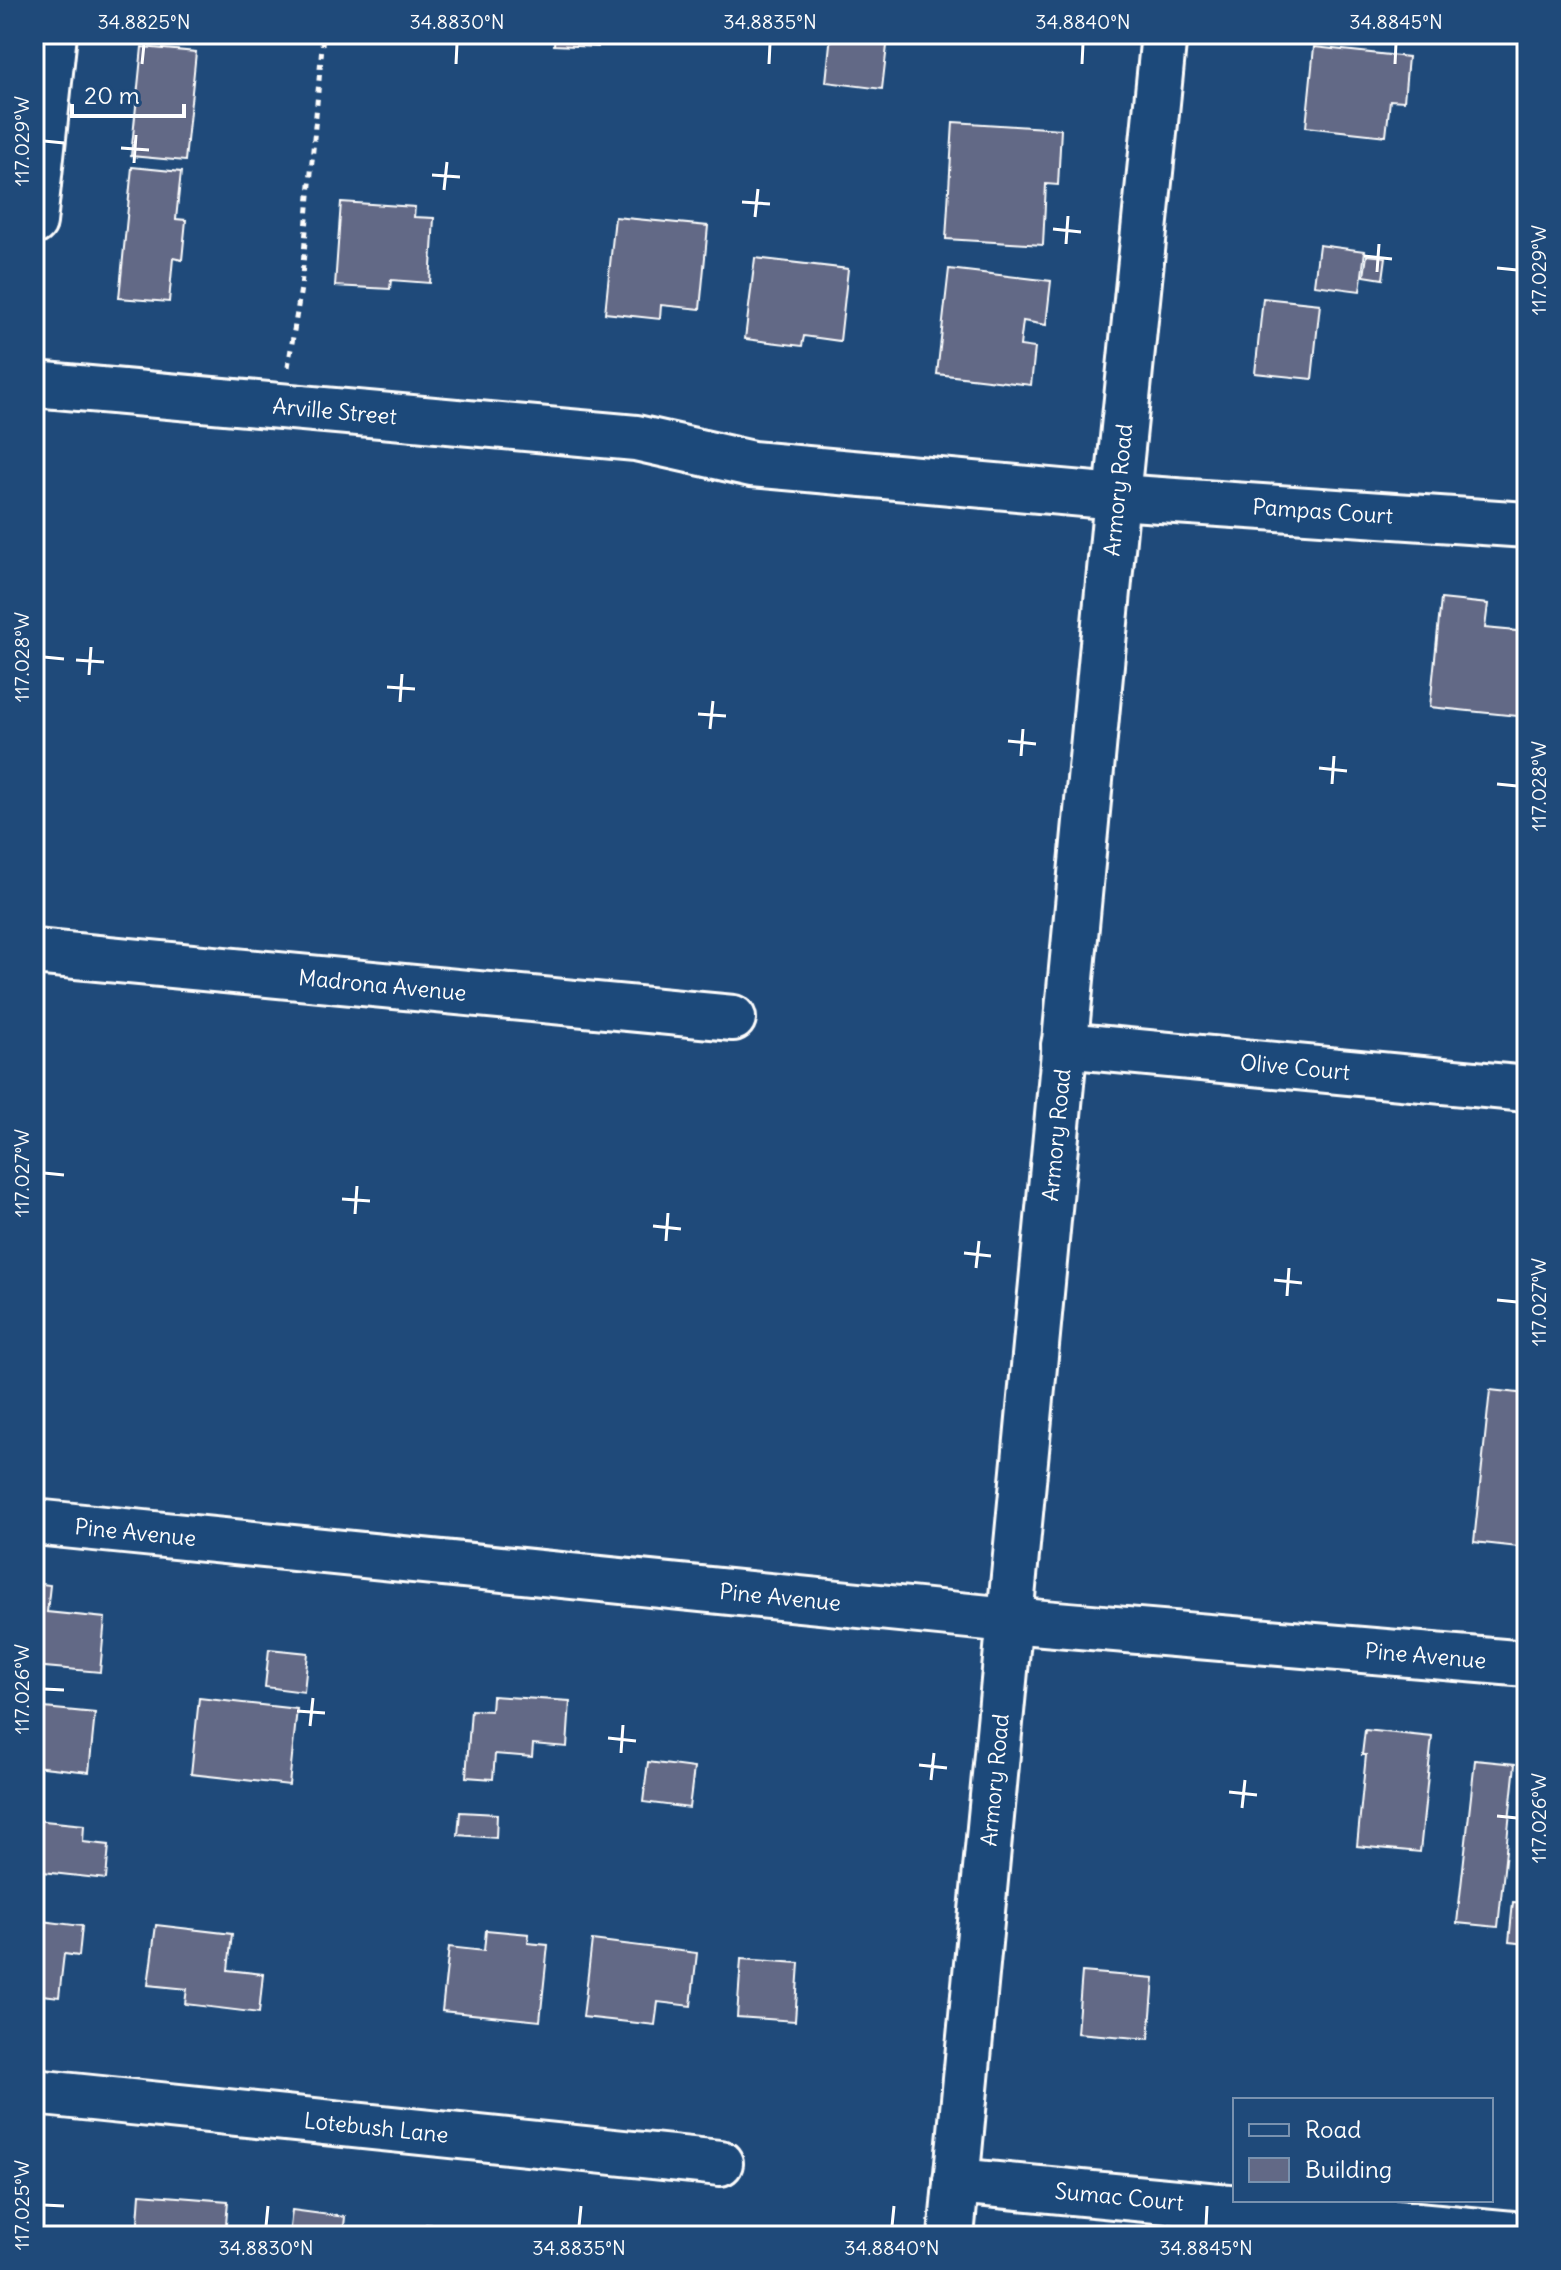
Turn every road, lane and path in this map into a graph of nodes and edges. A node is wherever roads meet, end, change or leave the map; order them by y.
1 (54, 34) edge
2 (323, 34) edge
3 (1164, 34) edge
4 (34, 222) edge
5 (34, 384) edge
6 (282, 407) junction
7 (1117, 497) junction
8 (1527, 525) edge
9 (34, 952) edge
10 (733, 1018) dead end
11 (1064, 1045) junction
12 (1527, 1089) edge
13 (34, 1522) edge
14 (1009, 1620) junction
15 (1527, 1664) edge
16 (34, 2092) edge
17 (720, 2163) dead end
18 (956, 2181) junction
19 (1523, 2235) edge
20 (951, 2236) edge

1 - 4 street
2 - 6 path
3 - 7 street, Armory Road
5 - 6 street, Arville Street
6 - 7 street, Arville Street
7 - 8 street, Pampas Court
7 - 11 street, Armory Road
9 - 10 street, Madrona Avenue
11 - 12 street, Olive Court
11 - 14 street, Armory Road
13 - 14 street, Pine Avenue
14 - 15 street, Pine Avenue
14 - 18 street, Armory Road
16 - 17 street, Lotebush Lane
18 - 19 street, Sumac Court
18 - 20 street, Armory Road

